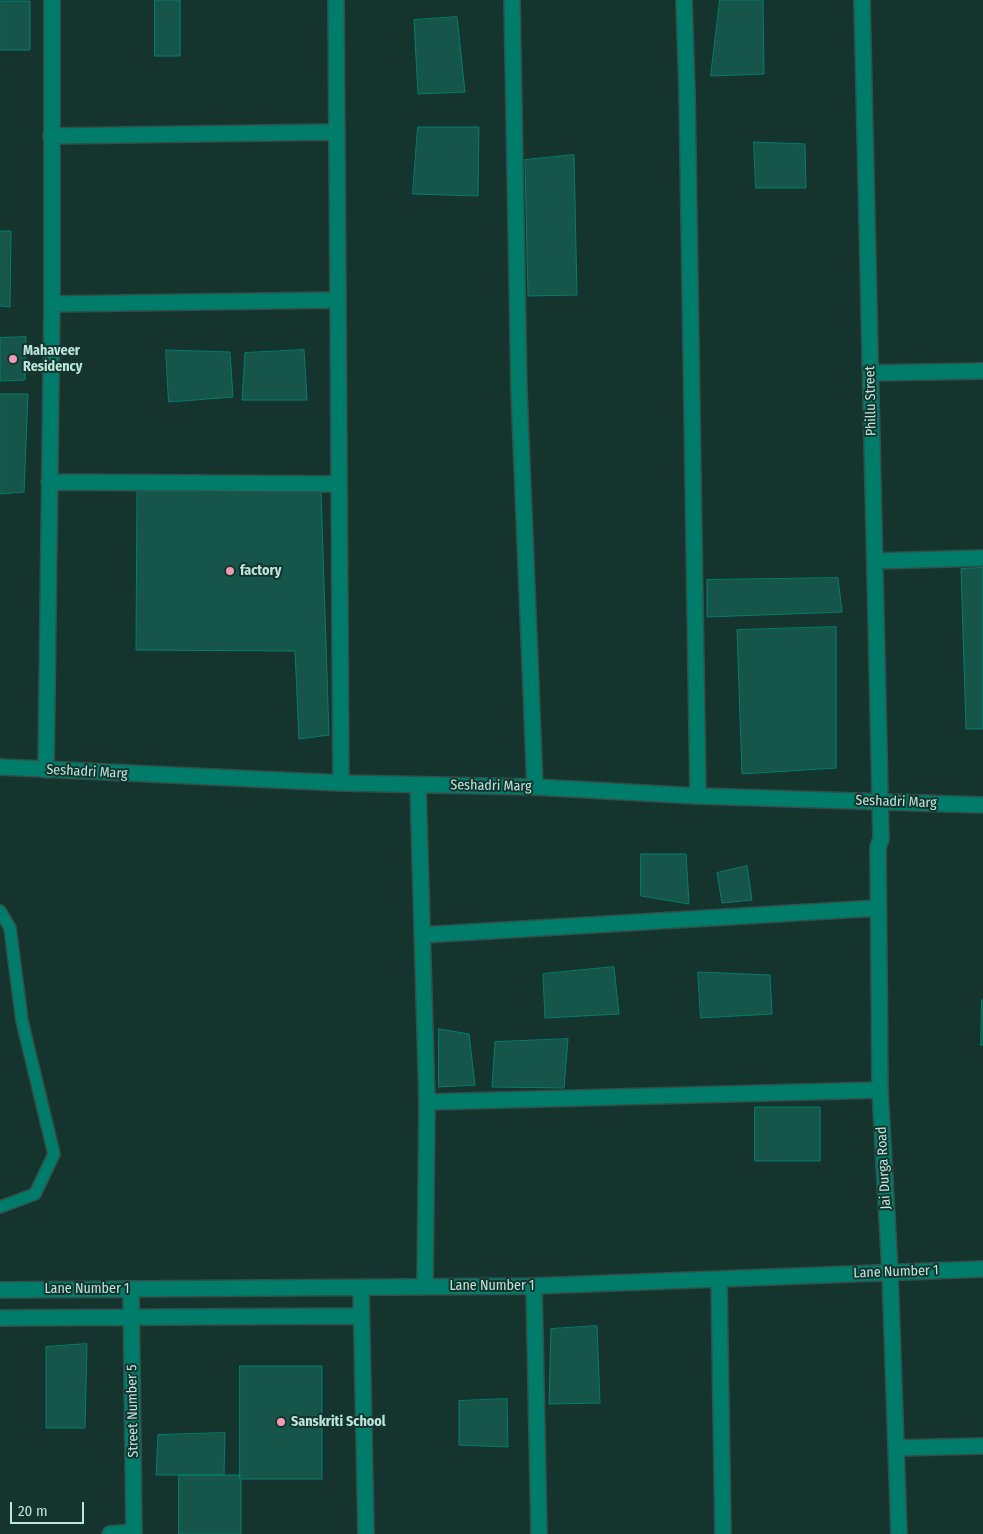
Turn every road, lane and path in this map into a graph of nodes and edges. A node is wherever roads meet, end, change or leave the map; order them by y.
1 (52, 0) edge
2 (336, 0) edge
3 (512, 0) edge
4 (684, 0) edge
5 (862, 0) edge
6 (336, 132) junction
7 (51, 136) junction
8 (338, 300) junction
9 (52, 304) junction
10 (983, 371) edge
11 (870, 373) junction
12 (49, 482) junction
13 (338, 484) junction
14 (983, 558) edge
15 (875, 561) junction
16 (0, 767) edge
17 (46, 770) junction
18 (341, 783) junction
19 (418, 785) junction
20 (535, 787) junction
21 (698, 796) junction
22 (880, 801) junction
23 (983, 805) edge
24 (878, 908) junction
25 (0, 911) edge
26 (422, 935) junction
27 (880, 1090) junction
28 (427, 1102) junction
29 (0, 1207) edge
30 (983, 1269) edge
31 (890, 1272) junction
32 (719, 1279) junction
33 (425, 1286) junction
34 (534, 1286) junction
35 (361, 1288) junction
36 (131, 1289) junction
37 (0, 1290) edge
38 (361, 1316) junction
39 (132, 1317) junction
40 (0, 1318) edge
41 (983, 1446) edge
42 (896, 1448) junction
43 (134, 1533) edge
44 (110, 1534) edge
45 (366, 1534) edge
46 (538, 1534) edge
47 (723, 1534) edge
48 (899, 1534) edge

1 - 7 street
2 - 6 street
3 - 20 street
4 - 21 street
5 - 11 street, Phillu Street
6 - 7 street
6 - 8 street
7 - 9 street
8 - 9 street
8 - 13 street
9 - 12 street
10 - 11 street
11 - 15 street, Phillu Street
12 - 13 street
12 - 17 street
13 - 18 street
14 - 15 street
15 - 22 street, Phillu Street
16 - 17 street, Seshadri Marg
17 - 18 street, Seshadri Marg
18 - 19 street, Seshadri Marg
19 - 20 street, Seshadri Marg
19 - 26 street
20 - 21 street, Seshadri Marg
21 - 22 street, Seshadri Marg
22 - 23 street, Seshadri Marg
22 - 24 street, Jai Durga Road
24 - 26 street
24 - 27 street, Jai Durga Road
25 - 29 lane
26 - 28 street
27 - 28 street
27 - 31 street, Jai Durga Road
28 - 33 street
30 - 31 street, Lane Number 1
31 - 32 street, Lane Number 1
31 - 42 street, Jai Durga Road
32 - 34 street, Lane Number 1
32 - 47 street
33 - 34 street, Lane Number 1
33 - 35 street, Lane Number 1
34 - 46 street
35 - 36 street, Lane Number 1
35 - 38 street
36 - 37 street, Lane Number 1
36 - 39 street, Street Number 5
38 - 39 street
38 - 45 street
39 - 40 street
39 - 43 street, Street Number 5
41 - 42 street
42 - 48 street, Jai Durga Road
43 - 44 street

